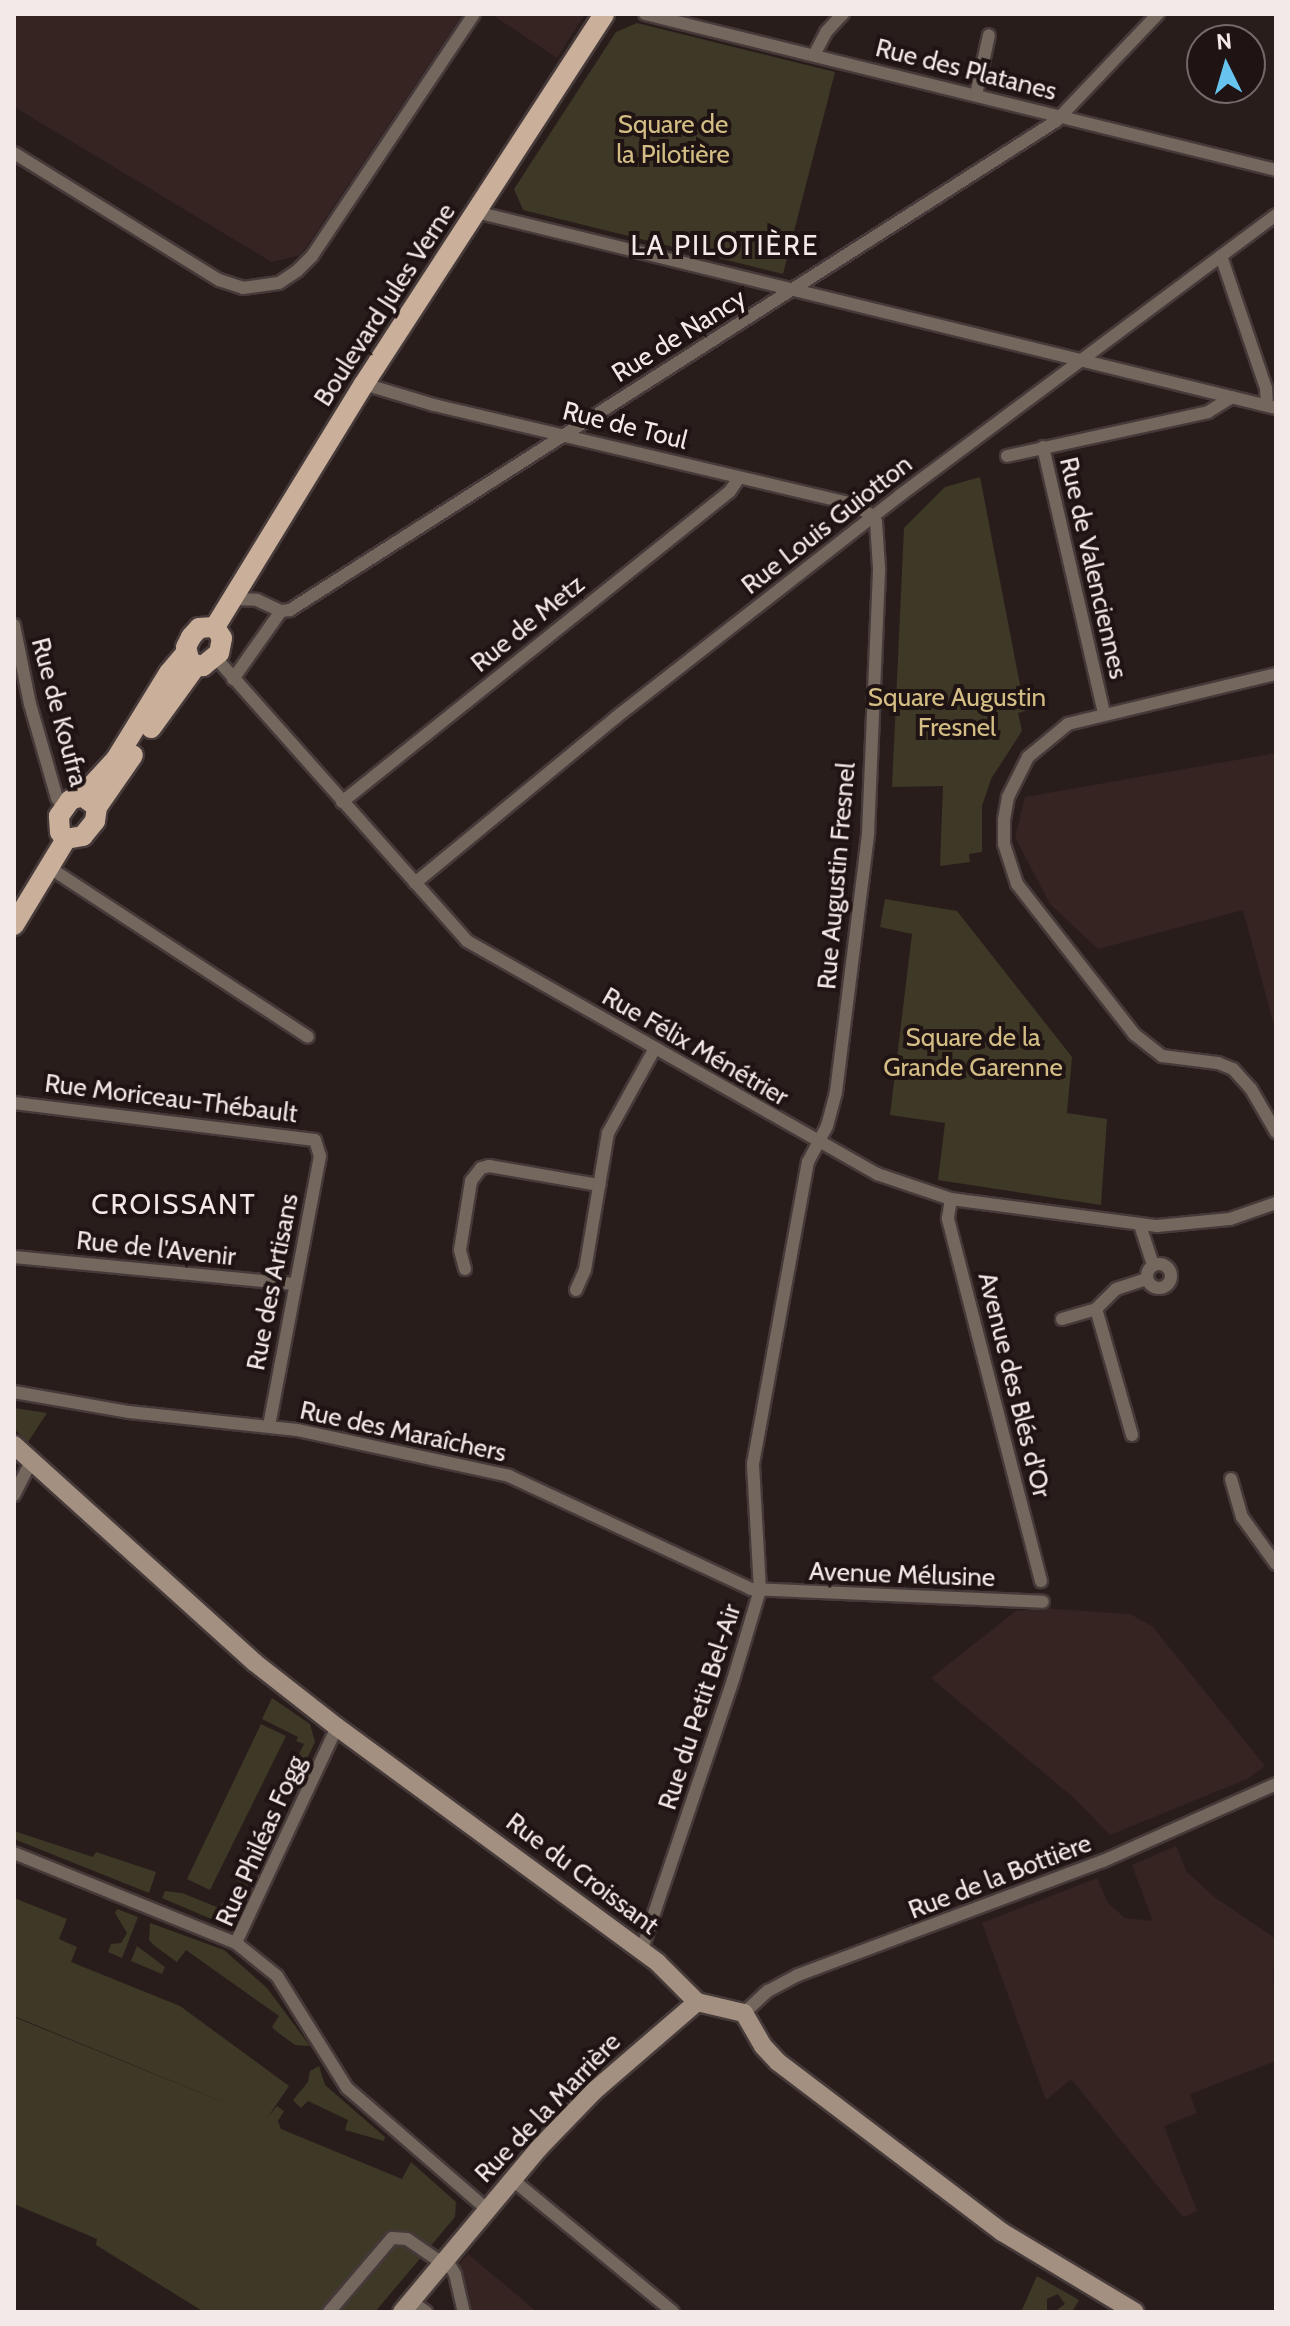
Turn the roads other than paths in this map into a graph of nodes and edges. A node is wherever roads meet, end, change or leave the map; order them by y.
1 (474, 14) edge
2 (604, 14) edge
3 (645, 14) edge
4 (843, 14) edge
5 (1158, 14) edge
6 (989, 35) dead end
7 (814, 55) junction
8 (976, 95) junction
9 (1063, 116) junction
10 (14, 153) edge
11 (1276, 170) edge
12 (476, 212) junction
13 (1276, 215) edge
14 (1221, 256) junction
15 (796, 288) junction
16 (1080, 360) junction
17 (364, 384) junction
18 (1232, 397) junction
19 (1272, 406) edge
20 (566, 434) junction
21 (1043, 447) junction
22 (1007, 456) dead end
23 (739, 478) junction
24 (873, 516) junction
25 (233, 599) junction
26 (281, 611) junction
27 (14, 625) edge
28 (215, 627) junction
29 (216, 658) junction
30 (191, 659) junction
31 (1276, 674) edge
32 (233, 679) junction
33 (1104, 713) junction
34 (90, 802) junction
35 (342, 802) junction
36 (64, 808) junction
37 (66, 839) junction
38 (50, 868) junction
39 (415, 883) junction
40 (14, 925) edge
41 (308, 1037) dead end
42 (654, 1050) junction
43 (14, 1103) edge
44 (1276, 1132) edge
45 (817, 1140) junction
46 (318, 1146) joint
47 (599, 1185) junction
48 (951, 1199) junction
49 (1276, 1203) edge
50 (1140, 1225) junction
51 (14, 1257) edge
52 (1153, 1265) junction
53 (465, 1269) dead end
54 (1147, 1279) junction
55 (294, 1284) junction
56 (576, 1290) dead end
57 (1096, 1309) junction
58 (1062, 1319) dead end
59 (14, 1392) edge
60 (269, 1426) junction
61 (1132, 1435) dead end
62 (14, 1445) edge
63 (31, 1462) junction
64 (1231, 1479) dead end
65 (14, 1495) edge
66 (1276, 1564) edge
67 (1041, 1581) dead end
68 (760, 1590) junction
69 (1043, 1602) dead end
70 (337, 1727) junction
71 (1276, 1784) edge
72 (14, 1853) edge
73 (236, 1943) junction
74 (641, 1952) junction
75 (697, 2002) junction
76 (744, 2013) junction
77 (513, 2180) junction
78 (488, 2210) junction
79 (444, 2261) junction
80 (413, 2308) edge
81 (329, 2312) edge
82 (464, 2312) edge
83 (673, 2312) edge
84 (1135, 2312) edge

1 - 10 street
2 - 12 main road, Boulevard Jules Verne
3 - 7 street, Rue des Platanes
4 - 7 street
5 - 9 street, Rue de Nancy
6 - 8 street
7 - 8 street, Rue des Platanes
8 - 9 street, Rue des Platanes
9 - 11 street, Rue des Platanes
9 - 15 street, Rue de Nancy
12 - 15 street
12 - 17 main road, Boulevard Jules Verne
13 - 14 street, Rue Louis Guiotton
14 - 16 street, Rue Louis Guiotton
14 - 19 street
15 - 16 street
15 - 20 street, Rue de Nancy
16 - 18 street
16 - 24 street, Rue Louis Guiotton
17 - 20 street, Rue de Toul
17 - 25 main road, Boulevard Jules Verne
18 - 19 street
18 - 21 street
20 - 23 street, Rue de Toul
20 - 26 street, Rue de Nancy
21 - 22 street
21 - 33 street, Rue de Valenciennes
23 - 24 street, Rue de Toul
23 - 35 street, Rue de Metz
24 - 39 street, Rue Louis Guiotton
24 - 45 street, Rue Augustin Fresnel
25 - 26 street
25 - 28 main road, Boulevard Jules Verne
26 - 32 street, Rue de Nancy
27 - 36 street, Rue de Koufra
28 - 29 main road
28 - 30 main road
29 - 30 main road
29 - 32 street, Rue Félix Ménétrier
30 - 34 main road
31 - 33 street, Rue de Valenciennes
32 - 35 street, Rue Félix Ménétrier
33 - 44 street
34 - 36 main road
34 - 37 main road
35 - 39 street, Rue Félix Ménétrier
36 - 37 main road
37 - 38 main road
38 - 40 main road
38 - 41 street
39 - 42 street, Rue Félix Ménétrier
42 - 45 street, Rue Félix Ménétrier
42 - 47 street
43 - 46 street, Rue Moriceau-Thébault
45 - 48 street, Rue Félix Ménétrier
45 - 68 street, Rue du Petit Bel-Air
46 - 55 street, Rue des Artisans
47 - 53 street
47 - 56 street
48 - 50 street, Rue Félix Ménétrier
48 - 67 street, Avenue des Blés d'Or
49 - 50 street, Rue Félix Ménétrier
50 - 52 street
51 - 55 street, Rue de l'Avenir
52 - 54 street
52 - 54 street
54 - 57 street
55 - 60 street, Rue des Artisans
57 - 58 street
57 - 61 street
59 - 60 street, Rue des Maraîchers
60 - 68 street, Rue des Maraîchers
62 - 63 street, Rue du Croissant
63 - 65 street
63 - 70 street, Rue du Croissant
64 - 66 street
68 - 69 street, Avenue Mélusine
68 - 74 street, Rue du Petit Bel-Air
70 - 73 street, Rue Philéas Fogg
70 - 74 street, Rue du Croissant
71 - 76 street, Rue de la Bottière
72 - 73 street
73 - 78 street, Rue Philéas Fogg
74 - 75 street, Rue du Croissant
75 - 76 street
75 - 77 street, Rue de la Marrière
76 - 84 street
77 - 78 street, Rue de la Marrière
77 - 83 street
78 - 79 street, Rue de la Marrière
79 - 80 street, Rue de la Marrière
79 - 81 street
79 - 82 street

